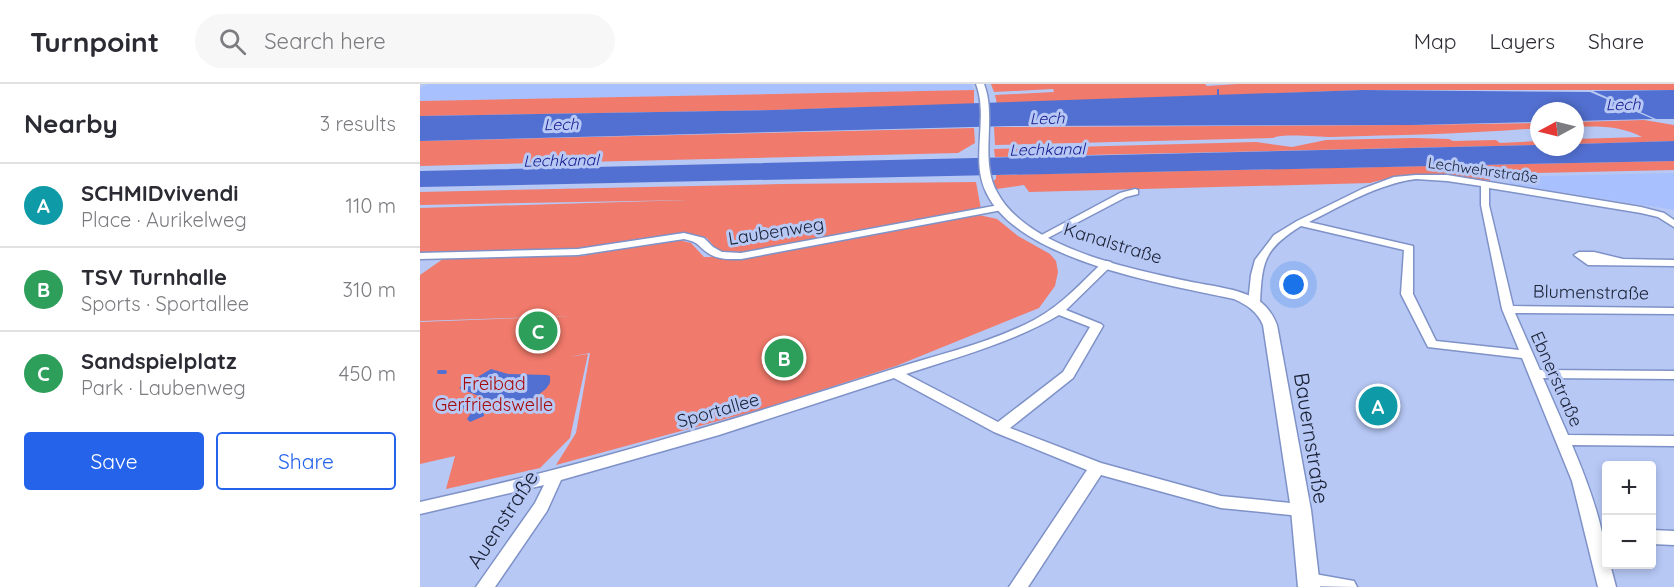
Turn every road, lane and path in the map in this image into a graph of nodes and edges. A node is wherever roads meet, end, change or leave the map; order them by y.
1 (980, 84) edge
2 (1485, 184) junction
3 (1134, 192) dead end
4 (999, 208) junction
5 (1299, 223) junction
6 (1674, 224) edge
7 (1041, 238) junction
8 (420, 256) edge
9 (1621, 262) dead end
10 (1674, 263) edge
11 (1107, 264) junction
12 (1254, 303) junction
13 (1508, 309) junction
14 (1058, 310) junction
15 (1674, 311) edge
16 (1526, 355) junction
17 (894, 374) junction
18 (1534, 374) junction
19 (1674, 375) edge
20 (999, 429) junction
21 (1564, 440) junction
22 (1674, 441) edge
23 (1097, 468) junction
24 (556, 475) junction
25 (420, 508) edge
26 (1301, 510) junction
27 (1601, 537) edge
28 (1656, 537) edge
29 (1674, 538) edge
30 (1309, 584) edge
31 (485, 587) edge
32 (1018, 587) edge
33 (1348, 587) edge
34 (1607, 587) edge

1 - 4 main road, Kanalstraße
2 - 5 street, Lechwehrstraße
2 - 6 street, Lechwehrstraße
2 - 13 street, Ebnerstraße
3 - 7 street
4 - 7 main road, Kanalstraße
4 - 8 street, Laubenweg
5 - 12 street, Lechwehrstraße
5 - 16 street
7 - 11 main road, Kanalstraße
9 - 10 street
11 - 12 main road, Kanalstraße
11 - 14 street, Sportallee
12 - 26 main road, Bauernstraße
13 - 15 street, Blumenstraße
13 - 16 street, Ebnerstraße
14 - 17 street, Sportallee
14 - 20 street
16 - 18 street, Ebnerstraße
17 - 20 street
17 - 24 street, Sportallee
18 - 19 street
18 - 21 street, Ebnerstraße
20 - 23 street
21 - 22 street
21 - 27 street, Ebnerstraße
23 - 26 street
23 - 32 street
24 - 25 street, Sportallee
24 - 31 street, Auenstraße
26 - 30 main road, Bauernstraße
27 - 34 street, Ebnerstraße
28 - 29 street
30 - 33 street

